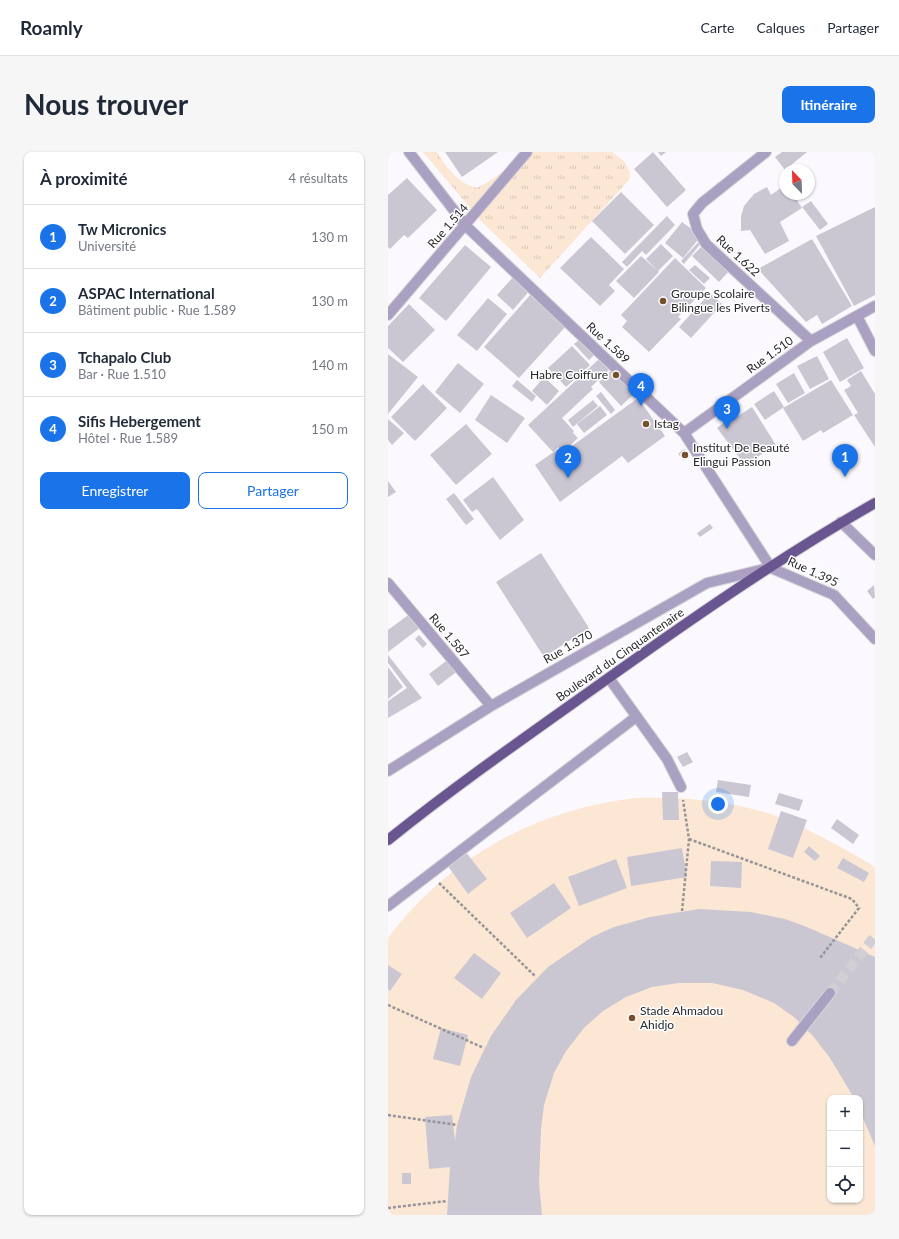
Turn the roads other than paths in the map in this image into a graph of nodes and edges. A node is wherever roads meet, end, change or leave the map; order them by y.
1 (409, 152) edge
2 (527, 152) edge
3 (766, 152) edge
4 (466, 226) junction
5 (875, 306) edge
6 (388, 315) edge
7 (857, 316) junction
8 (811, 341) junction
9 (875, 351) edge
10 (684, 433) junction
11 (875, 503) edge
12 (842, 522) junction
13 (875, 554) edge
14 (771, 568) junction
15 (388, 583) edge
16 (875, 639) edge
17 (609, 678) junction
18 (491, 706) junction
19 (636, 717) junction
20 (388, 771) edge
21 (681, 787) road end
22 (388, 840) edge
23 (388, 906) edge
24 (830, 993) tunnel mouth
25 (792, 1041) dead end

1 - 4 street, Rue 1.589
2 - 4 street, Rue 1.514
3 - 8 street, Rue 1.622
4 - 6 street, Rue 1.514
4 - 10 street, Rue 1.589
5 - 7 street, Rue 1.510
7 - 8 street, Rue 1.510
7 - 9 street
8 - 10 street, Rue 1.510
10 - 14 street, Rue 1.589
11 - 12 main road, Boulevard du Cinquantenaire
12 - 13 street
12 - 14 main road, Boulevard du Cinquantenaire
14 - 16 street, Rue 1.395
14 - 17 main road, Boulevard du Cinquantenaire
14 - 18 street, Rue 1.370
15 - 18 street, Rue 1.587
17 - 19 street
17 - 22 main road, Boulevard du Cinquantenaire
18 - 20 street, Rue 1.370
19 - 21 street
19 - 23 street
24 - 25 street

